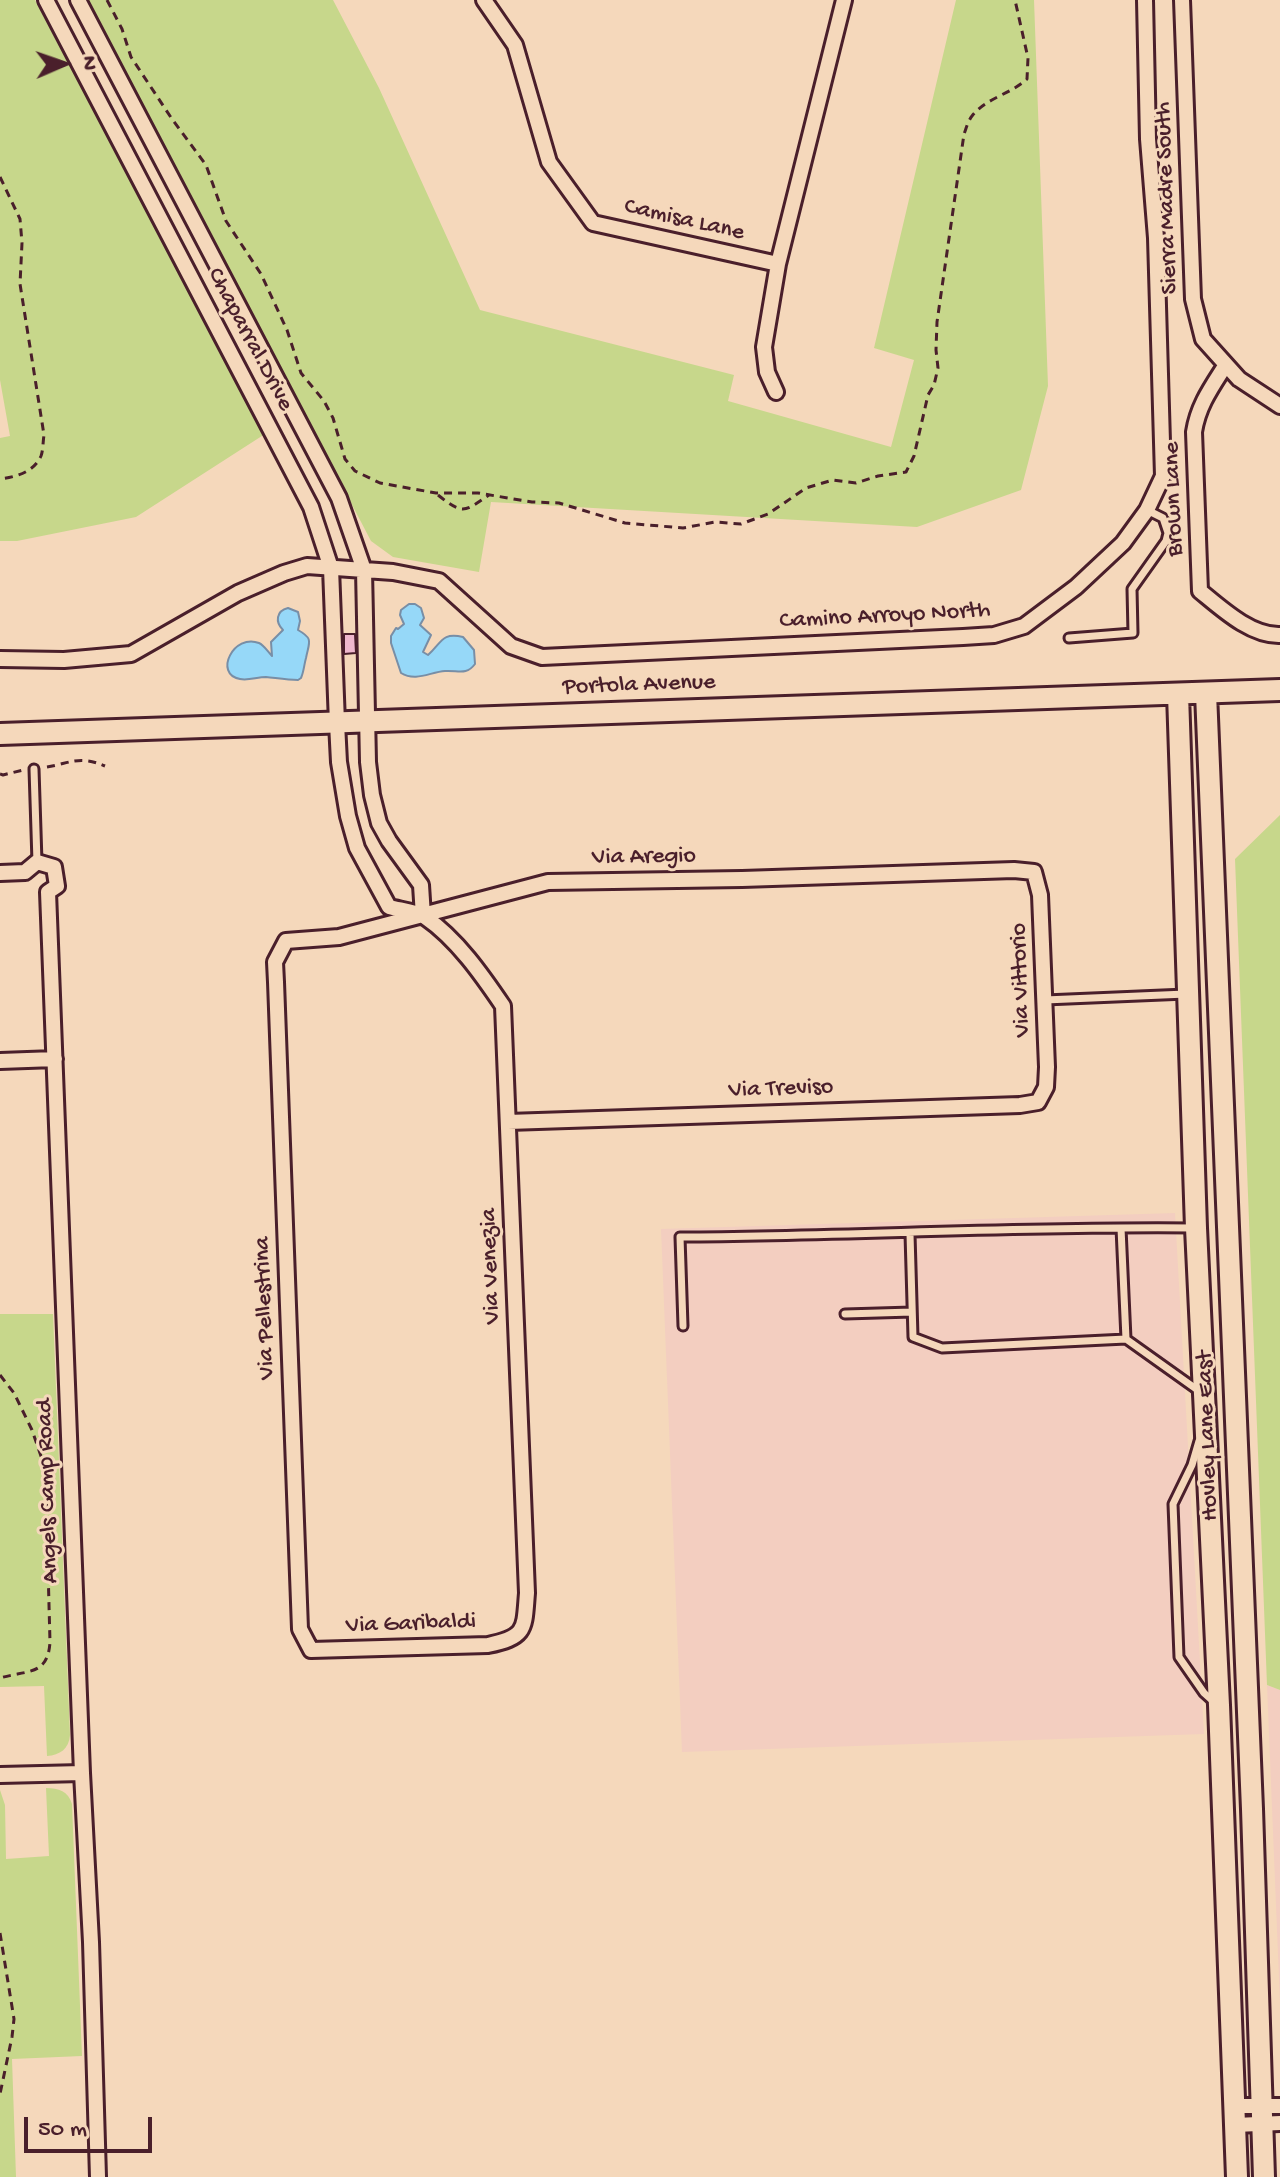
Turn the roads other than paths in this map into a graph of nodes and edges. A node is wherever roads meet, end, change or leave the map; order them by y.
1 (46, 0) edge
2 (78, 0) edge
3 (484, 0) edge
4 (844, 0) edge
5 (1145, 0) edge
6 (1182, 0) edge
7 (778, 264) junction
8 (1225, 366) junction
9 (776, 392) dead end
10 (1280, 406) edge
11 (1147, 510) junction
12 (331, 568) junction
13 (364, 570) junction
14 (1280, 635) edge
15 (1069, 638) dead end
16 (0, 659) edge
17 (1280, 690) edge
18 (1206, 693) junction
19 (1178, 694) junction
20 (367, 722) junction
21 (337, 723) junction
22 (0, 734) edge
23 (34, 769) road end
24 (37, 862) junction
25 (1034, 872) joint
26 (0, 873) edge
27 (423, 916) junction
28 (275, 962) joint
29 (1188, 994) junction
30 (1045, 1000) junction
31 (55, 1059) junction
32 (0, 1061) edge
33 (1046, 1087) joint
34 (508, 1122) junction
35 (1121, 1228) junction
36 (1196, 1228) junction
37 (910, 1234) junction
38 (912, 1312) junction
39 (845, 1314) dead end
40 (683, 1326) dead end
41 (1126, 1339) junction
42 (1233, 1371) junction
43 (1204, 1395) junction
44 (1205, 1419) junction
45 (511, 1640) joint
46 (311, 1650) joint
47 (1219, 1705) junction
48 (82, 1773) junction
49 (0, 1775) edge
50 (1271, 2115) edge
51 (1235, 2116) junction
52 (98, 2177) edge
53 (1237, 2177) edge
54 (1264, 2177) edge

1 - 12 street, Chaparral Drive
2 - 13 street, Chaparral Drive
3 - 7 street, Camisa Lane
4 - 7 street
5 - 11 street, Camino Arroyo North
6 - 8 street, Sierra Madre South
7 - 9 street
8 - 10 street, Sierra Madre South
8 - 14 street, Brown Lane
11 - 13 street, Camino Arroyo North
11 - 15 lane
12 - 13 street, Camino Arroyo North
12 - 16 street, Camino Arroyo North
12 - 21 street, Chaparral Drive
13 - 20 street, Chaparral Drive
17 - 18 street, Portola Avenue
18 - 19 street, Portola Avenue
18 - 42 street, Hovley Lane East
19 - 20 street, Portola Avenue
19 - 29 street, Hovley Lane East
20 - 21 street, Portola Avenue
20 - 27 street
21 - 22 street, Portola Avenue
21 - 27 street, Via Venezia
23 - 24 lane
24 - 26 street
24 - 31 street, Angels Camp Road
25 - 27 street, Via Aregio
25 - 30 street, Via Vittorio
27 - 28 street, Via Aregio
27 - 34 street, Via Venezia
28 - 46 street, Via Pellestrina
29 - 30 lane
29 - 36 street, Hovley Lane East
30 - 33 street, Via Vittorio
31 - 32 street
31 - 48 street, Angels Camp Road
33 - 34 street, Via Treviso
34 - 45 street, Via Venezia
35 - 36 lane
35 - 37 lane
35 - 41 lane
36 - 42 street
36 - 43 street, Hovley Lane East
37 - 38 lane
37 - 40 lane
38 - 39 lane
38 - 41 lane
41 - 43 lane
42 - 50 street, Hovley Lane East
43 - 44 street, Hovley Lane East
44 - 47 street, Hovley Lane East
44 - 47 lane
45 - 46 street, Via Garibaldi
47 - 51 street, Hovley Lane East
48 - 49 street
48 - 52 street, Angels Camp Road
50 - 51 street
50 - 54 street, Hovley Lane East
51 - 53 street, Hovley Lane East

